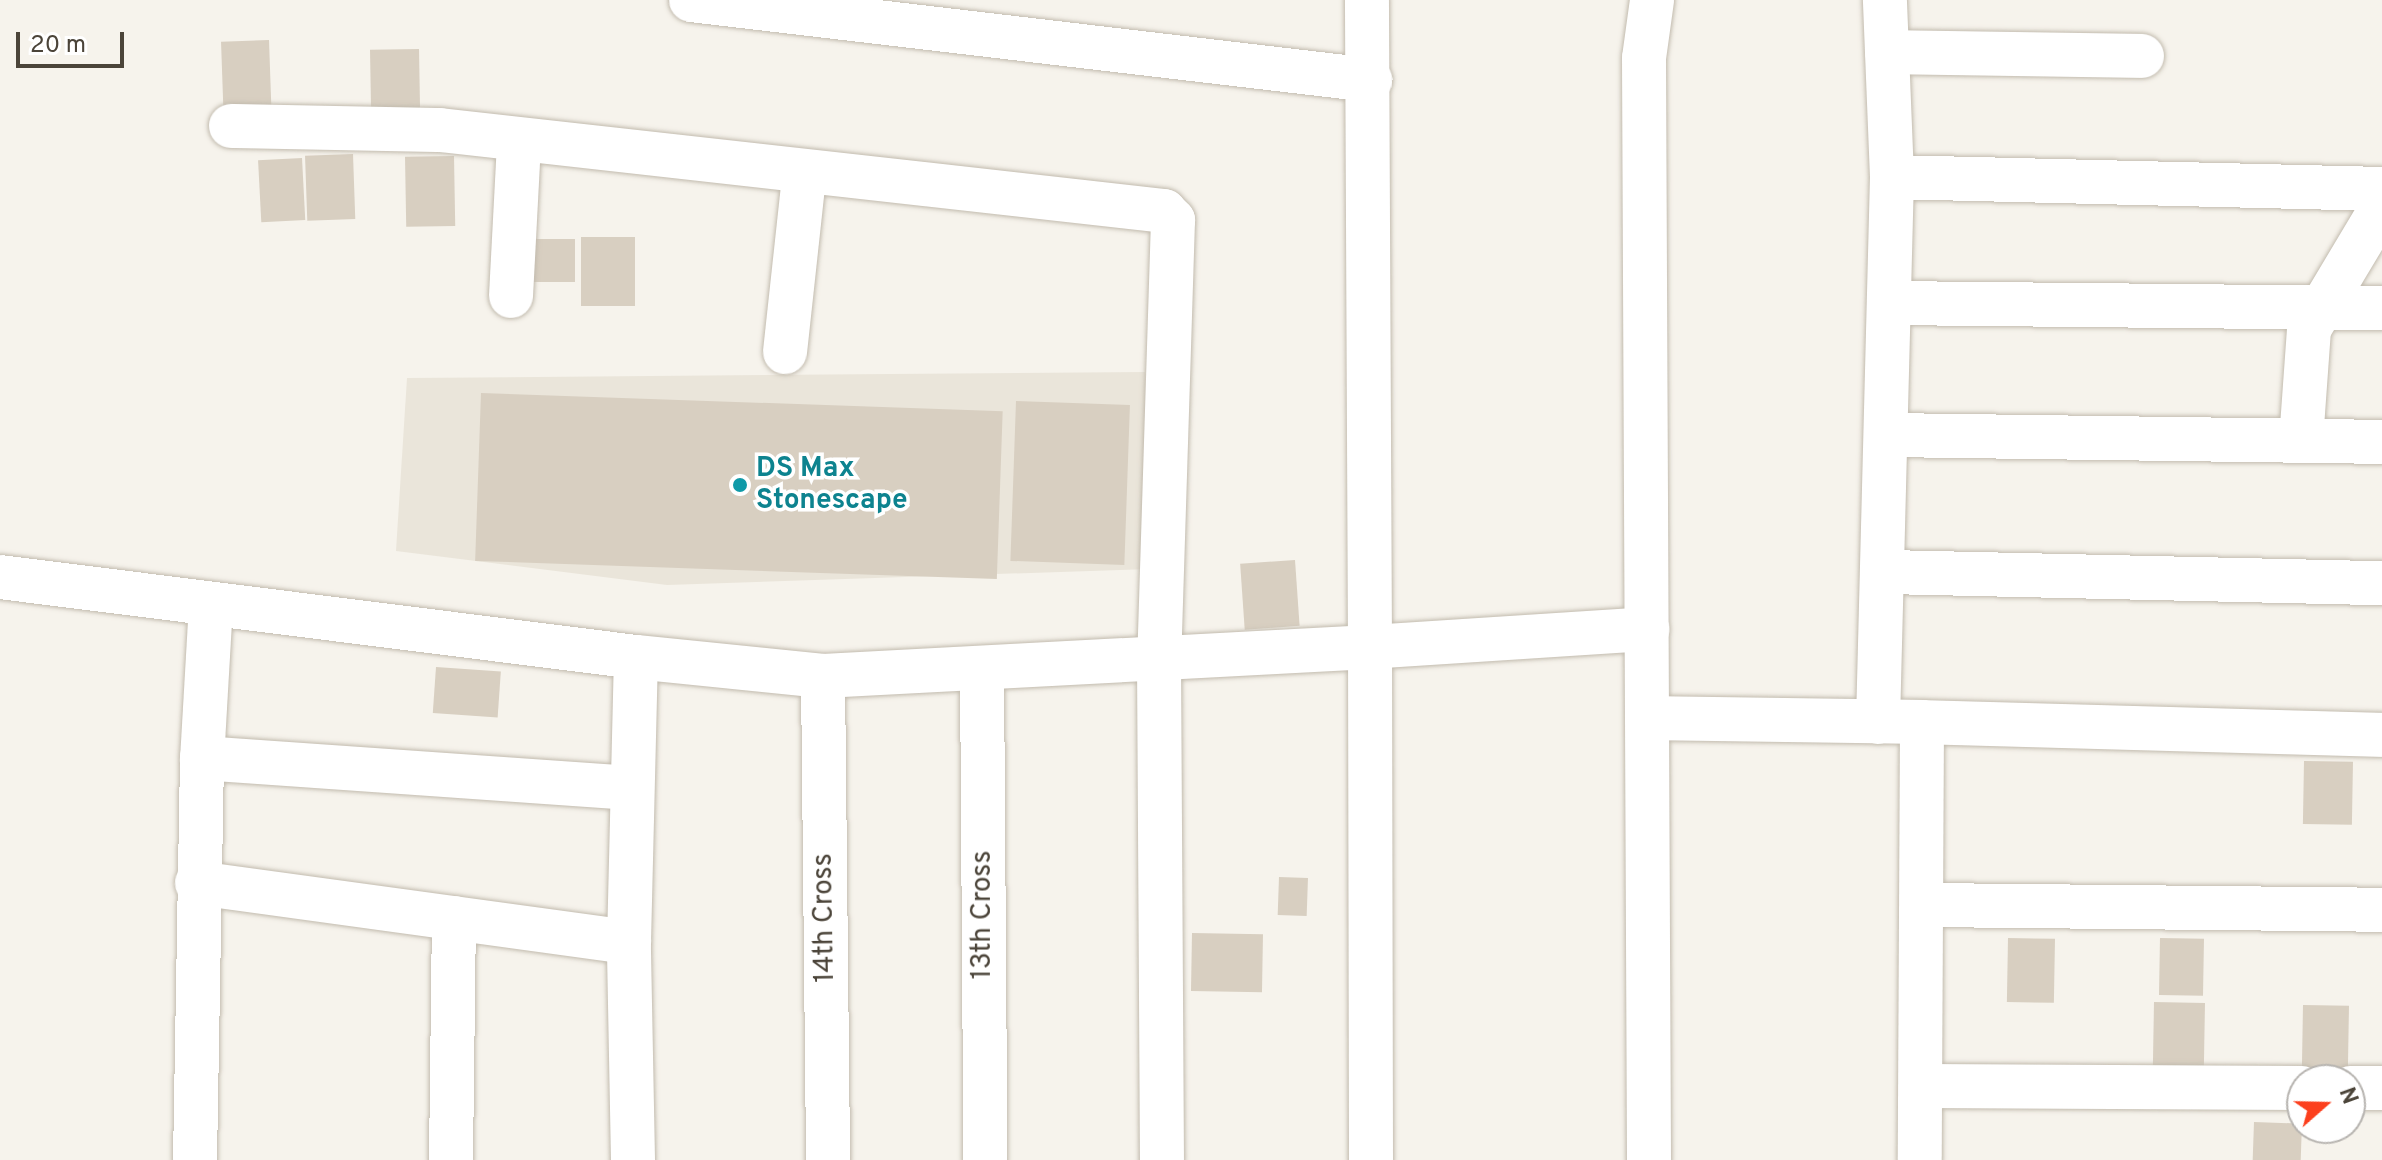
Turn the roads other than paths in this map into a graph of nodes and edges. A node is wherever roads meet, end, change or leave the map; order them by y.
1 (691, 0) edge
2 (1367, 0) edge
3 (1652, 0) edge
4 (1885, 0) edge
5 (1887, 52) junction
6 (2142, 56) dead end
7 (1370, 80) junction
8 (231, 126) dead end
9 (519, 144) junction
10 (804, 176) junction
11 (1892, 177) junction
12 (2382, 189) edge
13 (2382, 207) edge
14 (511, 296) dead end
15 (1889, 303) junction
16 (2327, 305) junction
17 (2382, 308) edge
18 (785, 352) dead end
19 (1888, 435) junction
20 (2301, 441) junction
21 (2382, 442) edge
22 (1887, 572) junction
23 (0, 577) edge
24 (2382, 583) edge
25 (211, 604) junction
26 (1647, 629) junction
27 (1370, 647) junction
28 (636, 657) junction
29 (1159, 660) junction
30 (982, 669) junction
31 (823, 676) junction
32 (1648, 718) junction
33 (1878, 722) junction
34 (1922, 722) junction
35 (2382, 735) edge
36 (202, 758) junction
37 (631, 788) junction
38 (197, 883) junction
39 (1926, 905) junction
40 (2382, 910) edge
41 (454, 918) junction
42 (629, 942) junction
43 (1924, 1086) junction
44 (2286, 1088) edge
45 (195, 1160) edge
46 (451, 1160) edge
47 (633, 1160) edge
48 (828, 1160) edge
49 (985, 1160) edge
50 (1162, 1160) edge
51 (1371, 1160) edge
52 (1649, 1160) edge
53 (1920, 1160) edge

1 - 7 street
2 - 7 street
3 - 26 street
4 - 5 street
5 - 6 street
5 - 11 street
7 - 27 street
8 - 9 street
9 - 10 street
9 - 14 street
10 - 18 street
10 - 29 street
11 - 12 street
11 - 15 street
13 - 16 street
15 - 16 street
15 - 19 street
16 - 17 street
16 - 20 street
19 - 20 street
19 - 22 street
20 - 21 street
22 - 24 street
22 - 33 street
23 - 25 street
25 - 28 street
25 - 36 street
26 - 27 street
26 - 32 street
27 - 29 street
27 - 51 street
28 - 31 street
28 - 37 street
29 - 30 street
29 - 50 street
30 - 31 street
30 - 49 street, 13th Cross
31 - 48 street, 14th Cross
32 - 33 street
32 - 52 street
33 - 34 street
34 - 35 street
34 - 39 street
36 - 37 street
36 - 38 street
37 - 42 street
38 - 41 street
38 - 45 street
39 - 40 street
39 - 43 street
41 - 42 street
41 - 46 street
42 - 47 street
43 - 44 street
43 - 53 street

